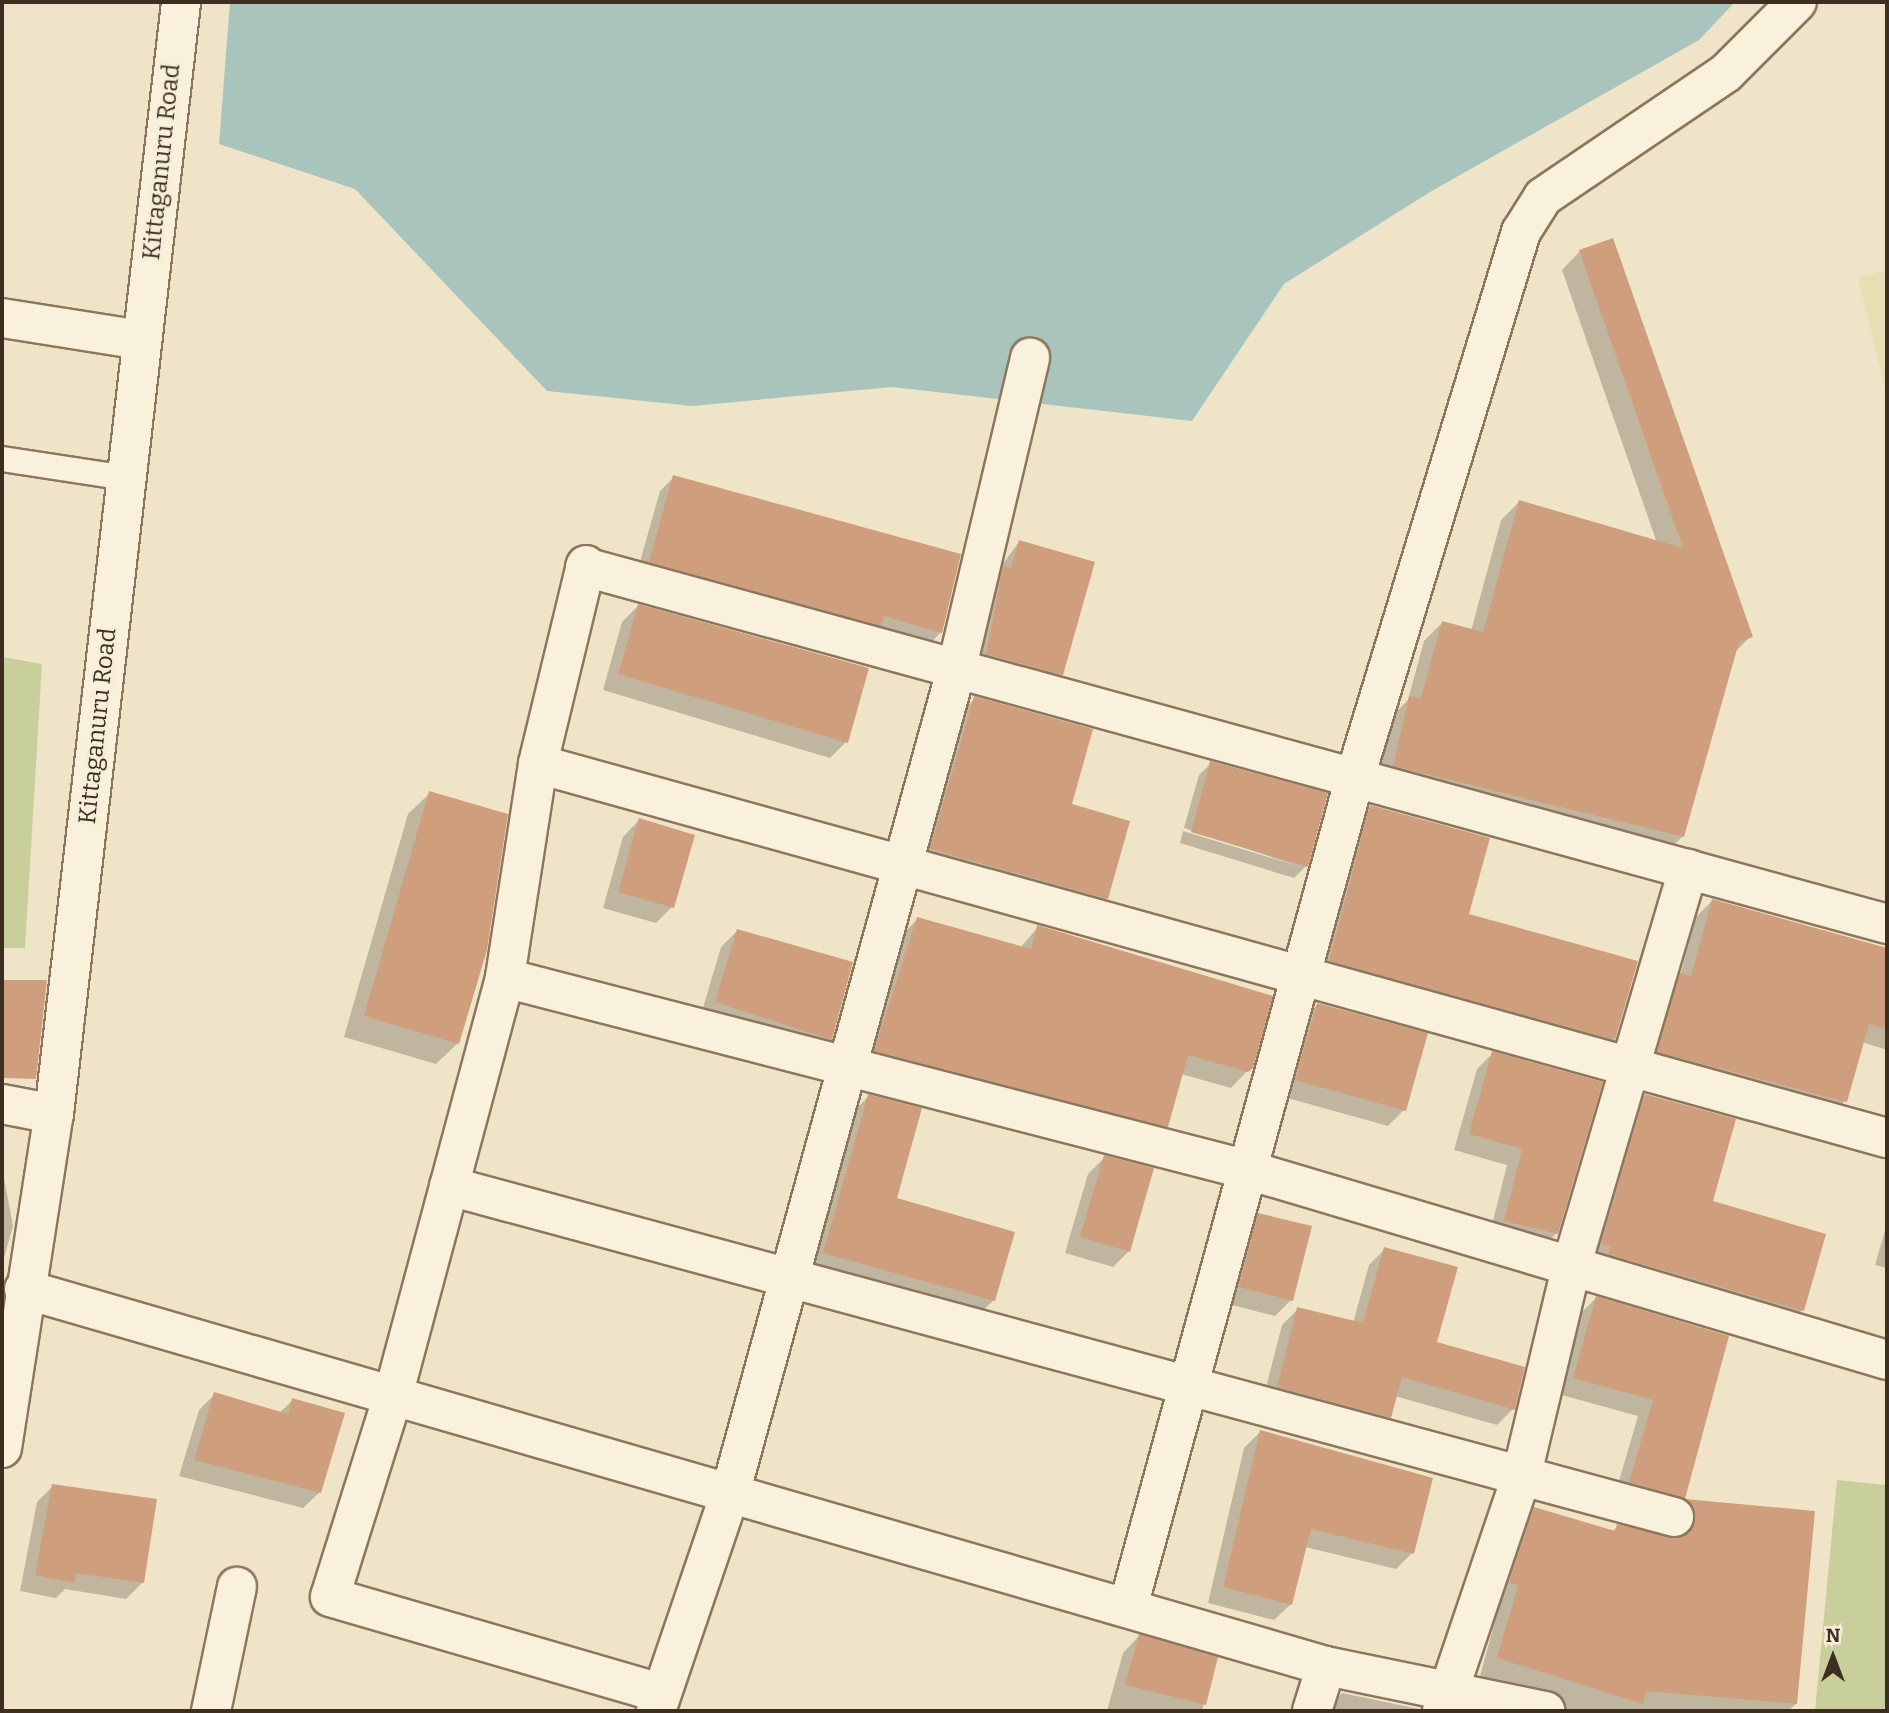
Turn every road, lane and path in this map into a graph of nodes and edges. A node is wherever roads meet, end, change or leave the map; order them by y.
1 (181, 2) edge
2 (1797, 2) edge
3 (2, 317) edge
4 (141, 340) junction
5 (1030, 356) dead end
6 (2, 459) edge
7 (126, 478) junction
8 (957, 667) junction
9 (538, 764) junction
10 (1355, 777) junction
11 (902, 864) junction
12 (1688, 869) junction
13 (1887, 924) edge
14 (1301, 975) junction
15 (505, 978) junction
16 (1633, 1068) junction
17 (846, 1070) junction
18 (2, 1104) edge
19 (54, 1114) junction
20 (1887, 1138) edge
21 (1248, 1170) junction
22 (449, 1186) junction
23 (1572, 1264) junction
24 (790, 1278) junction
25 (24, 1289) junction
26 (1887, 1360) edge
27 (1189, 1382) junction
28 (392, 1399) junction
29 (2, 1448) edge
30 (1522, 1474) junction
31 (730, 1494) junction
32 (1674, 1517) dead end
33 (237, 1587) dead end
34 (1128, 1607) junction
35 (1326, 1666) junction
36 (1444, 1701) edge
37 (657, 1702) edge
38 (211, 1711) edge
39 (1312, 1711) edge
40 (1545, 1711) edge

1 - 4 street, Kittaganuru Road
2 - 10 street
3 - 4 street
4 - 7 street, Kittaganuru Road
5 - 8 street
6 - 7 lane
7 - 19 street, Kittaganuru Road
8 - 9 street
8 - 10 street
8 - 11 street
9 - 11 street
9 - 15 street
10 - 12 street
10 - 14 street
11 - 14 street
11 - 17 street
12 - 13 street
12 - 16 street
14 - 16 street
14 - 21 street
15 - 17 street
15 - 22 street
16 - 20 street
16 - 23 street
17 - 21 street
17 - 24 street
18 - 19 street
19 - 25 street, Kittaganuru Road
21 - 23 street
21 - 27 street
22 - 24 street
22 - 28 street
23 - 26 street
23 - 30 street
24 - 27 street
24 - 31 street
25 - 28 street
25 - 29 street, Kittaganuru Road
27 - 30 street
27 - 34 street
28 - 31 street
28 - 37 street
30 - 32 street
30 - 36 street
31 - 34 street
31 - 37 street
33 - 38 street
34 - 35 street
35 - 36 street
35 - 39 street
36 - 40 street

